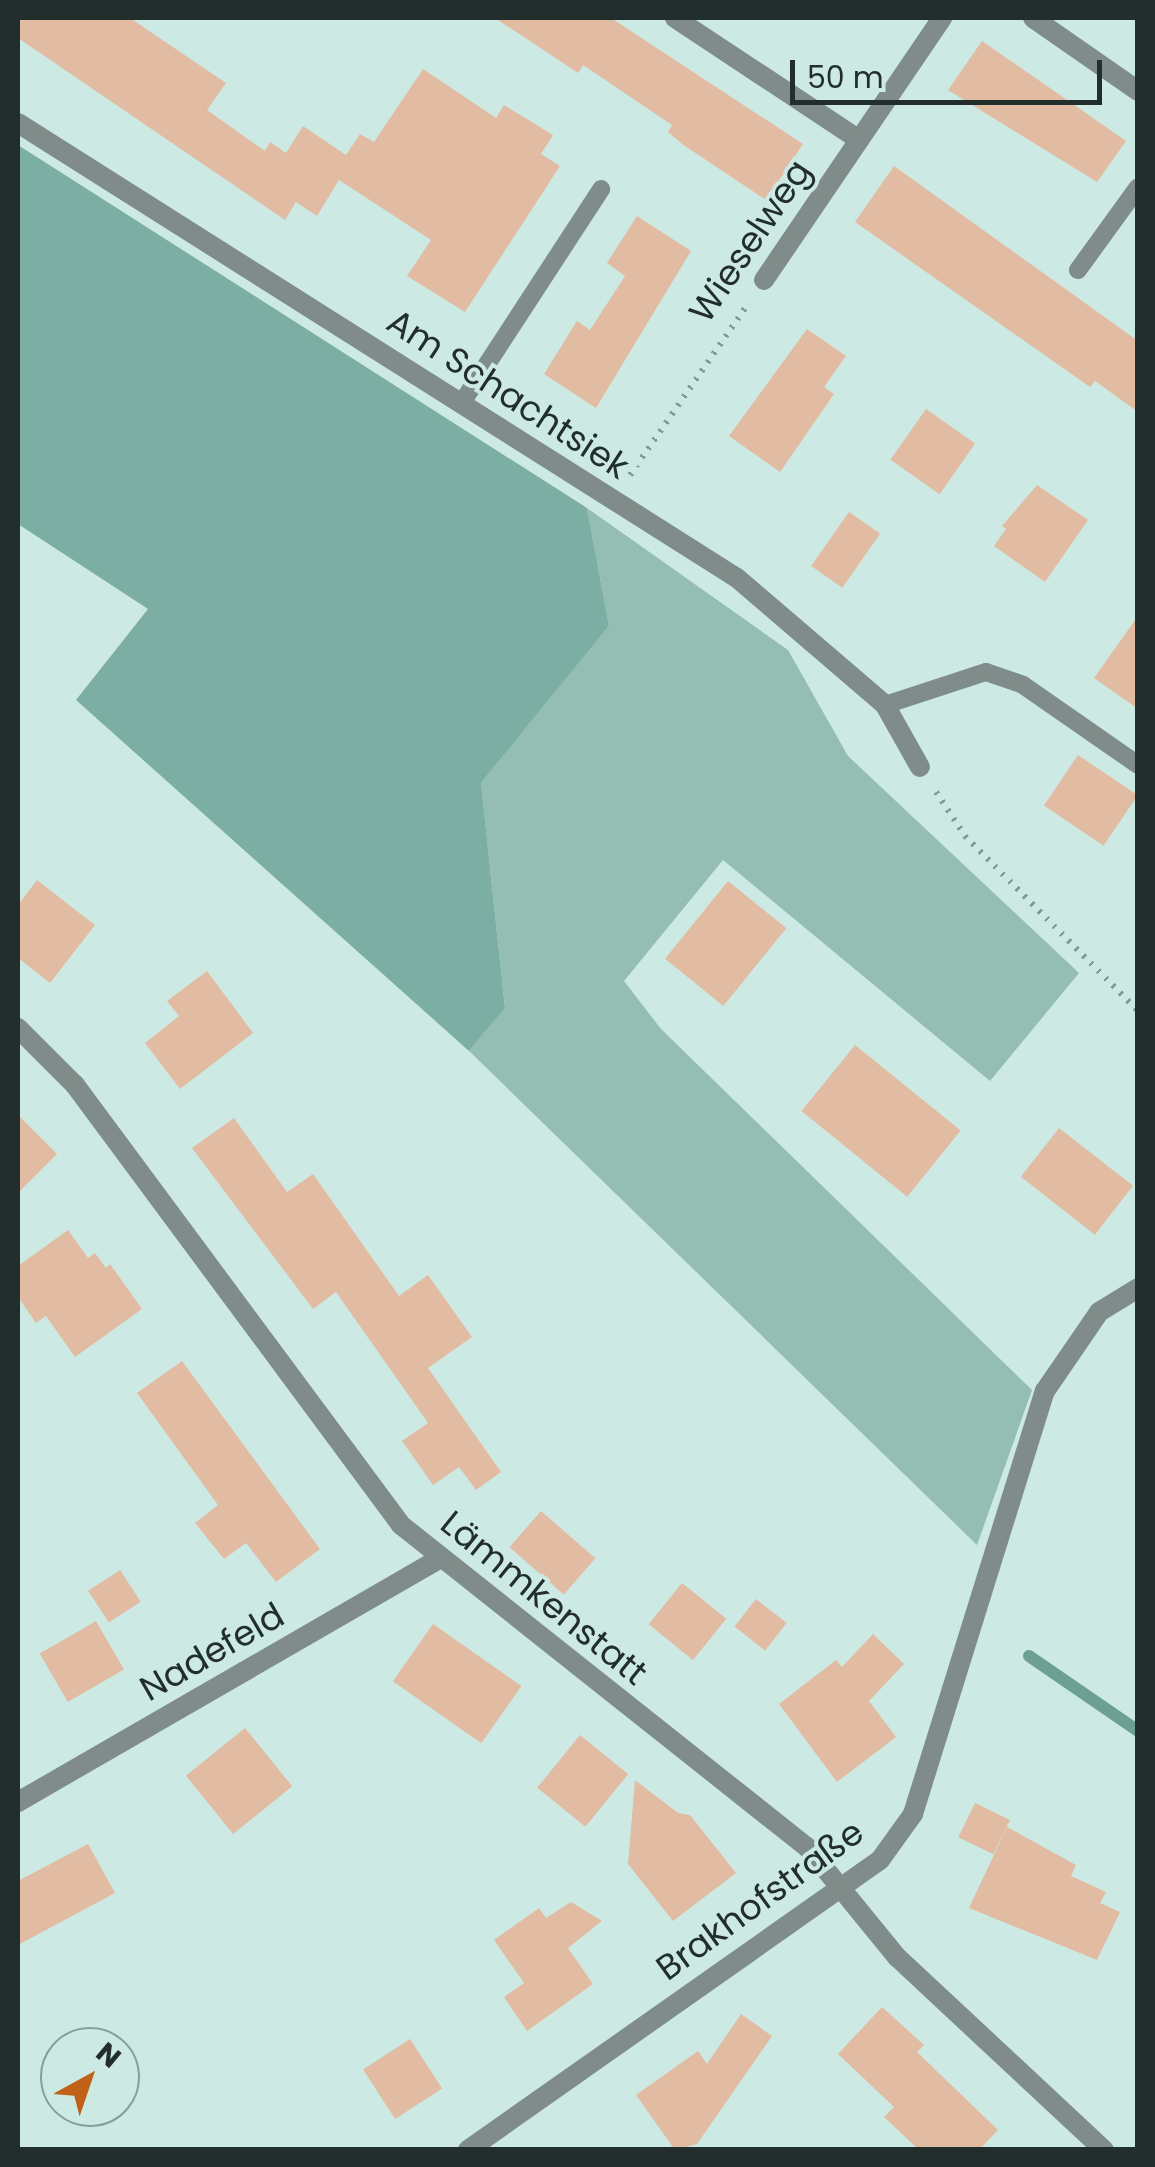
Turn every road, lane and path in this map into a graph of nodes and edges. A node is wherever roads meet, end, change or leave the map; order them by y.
1 (675, 18) edge
2 (942, 18) edge
3 (1033, 18) edge
4 (1138, 91) edge
5 (18, 123) edge
6 (858, 138) junction
7 (1138, 187) edge
8 (601, 189) dead end
9 (1078, 270) dead end
10 (764, 280) joint
11 (463, 402) junction
12 (613, 501) junction
13 (885, 704) junction
14 (1138, 765) edge
15 (920, 767) joint
16 (1138, 1011) edge
17 (18, 1028) edge
18 (1138, 1288) edge
19 (439, 1558) junction
20 (18, 1802) edge
21 (839, 1887) junction
22 (468, 2150) edge
23 (1104, 2150) edge

1 - 6 street
2 - 6 street, Wieselweg
3 - 4 street
5 - 11 street, Am Schachtsiek
6 - 10 street, Wieselweg
7 - 9 lane
8 - 11 lane
10 - 12 path, Wieselweg
11 - 12 street, Am Schachtsiek
12 - 13 street, Am Schachtsiek
13 - 14 lane
13 - 15 street, Am Schachtsiek
15 - 16 path
17 - 19 street, Lämmkenstatt
18 - 21 street, Brakhofstraße
19 - 20 street, Nadefeld
19 - 21 street, Lämmkenstatt
21 - 22 street, Brakhofstraße
21 - 23 street, Lämmkenstatt

